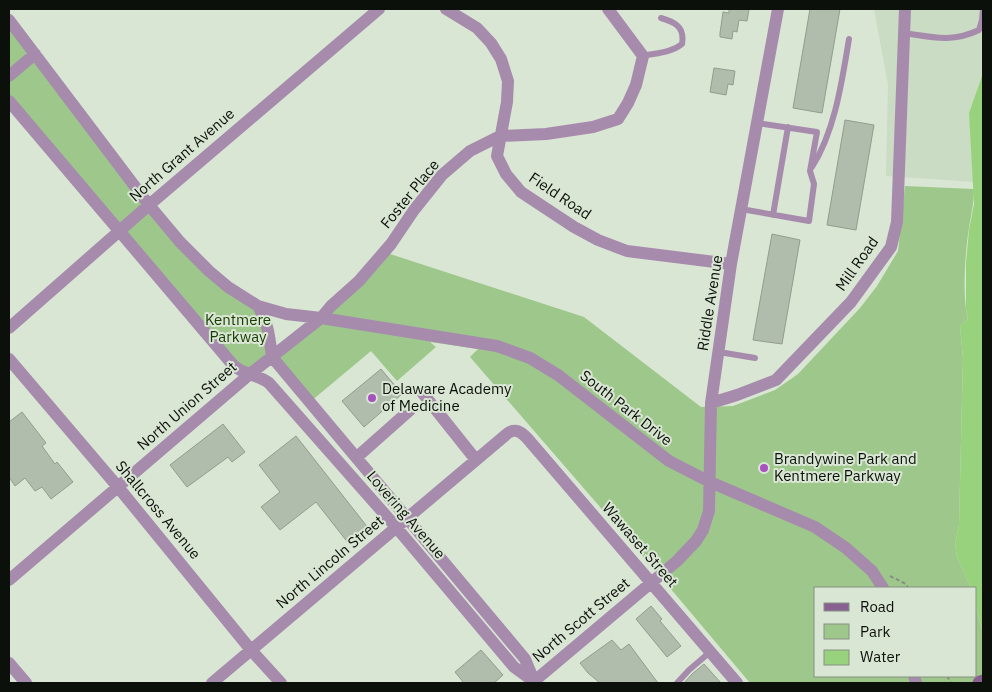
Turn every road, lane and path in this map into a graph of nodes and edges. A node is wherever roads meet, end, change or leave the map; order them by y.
1 (379, 9) edge
2 (446, 9) edge
3 (608, 9) edge
4 (778, 9) edge
5 (905, 9) edge
6 (983, 9) edge
7 (661, 18) dead end
8 (9, 20) edge
9 (904, 34) junction
10 (850, 39) dead end
11 (35, 54) junction
12 (643, 56) junction
13 (9, 76) edge
14 (9, 101) edge
15 (757, 123) junction
16 (788, 127) junction
17 (500, 136) junction
18 (810, 171) junction
19 (149, 205) junction
20 (741, 209) junction
21 (773, 215) junction
22 (120, 232) junction
23 (731, 264) junction
24 (258, 306) junction
25 (321, 318) junction
26 (9, 328) edge
27 (719, 352) junction
28 (272, 357) junction
29 (9, 358) edge
30 (755, 358) dead end
31 (250, 374) junction
32 (421, 392) dead end
33 (711, 403) junction
34 (410, 410) dead end
35 (516, 431) joint
36 (357, 457) junction
37 (476, 460) junction
38 (710, 482) junction
39 (118, 487) junction
40 (408, 518) junction
41 (396, 528) junction
42 (9, 580) edge
43 (651, 582) junction
44 (882, 587) edge
45 (252, 650) junction
46 (710, 652) junction
47 (9, 663) edge
48 (26, 683) edge
49 (212, 683) edge
50 (281, 683) edge
51 (534, 683) edge
52 (677, 683) edge
53 (737, 683) edge

1 - 19 street, North Grant Avenue
2 - 17 street, Field Road
3 - 12 street
4 - 15 street, Riddle Avenue
5 - 9 street, Mill Road
6 - 9 lane
7 - 12 lane
8 - 11 street
9 - 33 street, Mill Road
10 - 18 lane
11 - 13 street
11 - 19 street
12 - 17 street, Foster Place
14 - 22 street
15 - 16 lane
15 - 20 street, Riddle Avenue
16 - 18 lane
16 - 21 lane
17 - 23 street, Field Road
17 - 25 street, Foster Place
18 - 21 lane
19 - 22 street, North Grant Avenue
19 - 24 street
20 - 21 lane
20 - 23 street, Riddle Avenue
22 - 26 street, North Grant Avenue
22 - 31 street
23 - 27 street, Riddle Avenue
24 - 25 street
24 - 28 street
25 - 28 street, North Union Street
25 - 38 street, South Park Drive
27 - 30 lane
27 - 33 street, Riddle Avenue
28 - 31 street, North Union Street
28 - 36 street, Lovering Avenue
29 - 39 street, Shallcross Avenue
31 - 39 street, North Union Street
31 - 41 street, Lovering Avenue
32 - 37 street
33 - 38 street, Riddle Avenue
34 - 36 street
35 - 37 street, North Lincoln Street
35 - 43 street, Wawaset Street
36 - 40 street, Lovering Avenue
37 - 40 street, North Lincoln Street
38 - 43 street, Riddle Avenue
38 - 44 street, South Park Drive
39 - 42 street, North Union Street
39 - 45 street, Shallcross Avenue
40 - 41 street, North Lincoln Street
40 - 51 street, Lovering Avenue
41 - 45 street, North Lincoln Street
41 - 51 street, Lovering Avenue
43 - 46 street, Wawaset Street
43 - 51 street, North Scott Street
45 - 49 street, North Lincoln Street
45 - 50 street, Shallcross Avenue
46 - 52 lane
46 - 53 street, Wawaset Street
47 - 48 street

